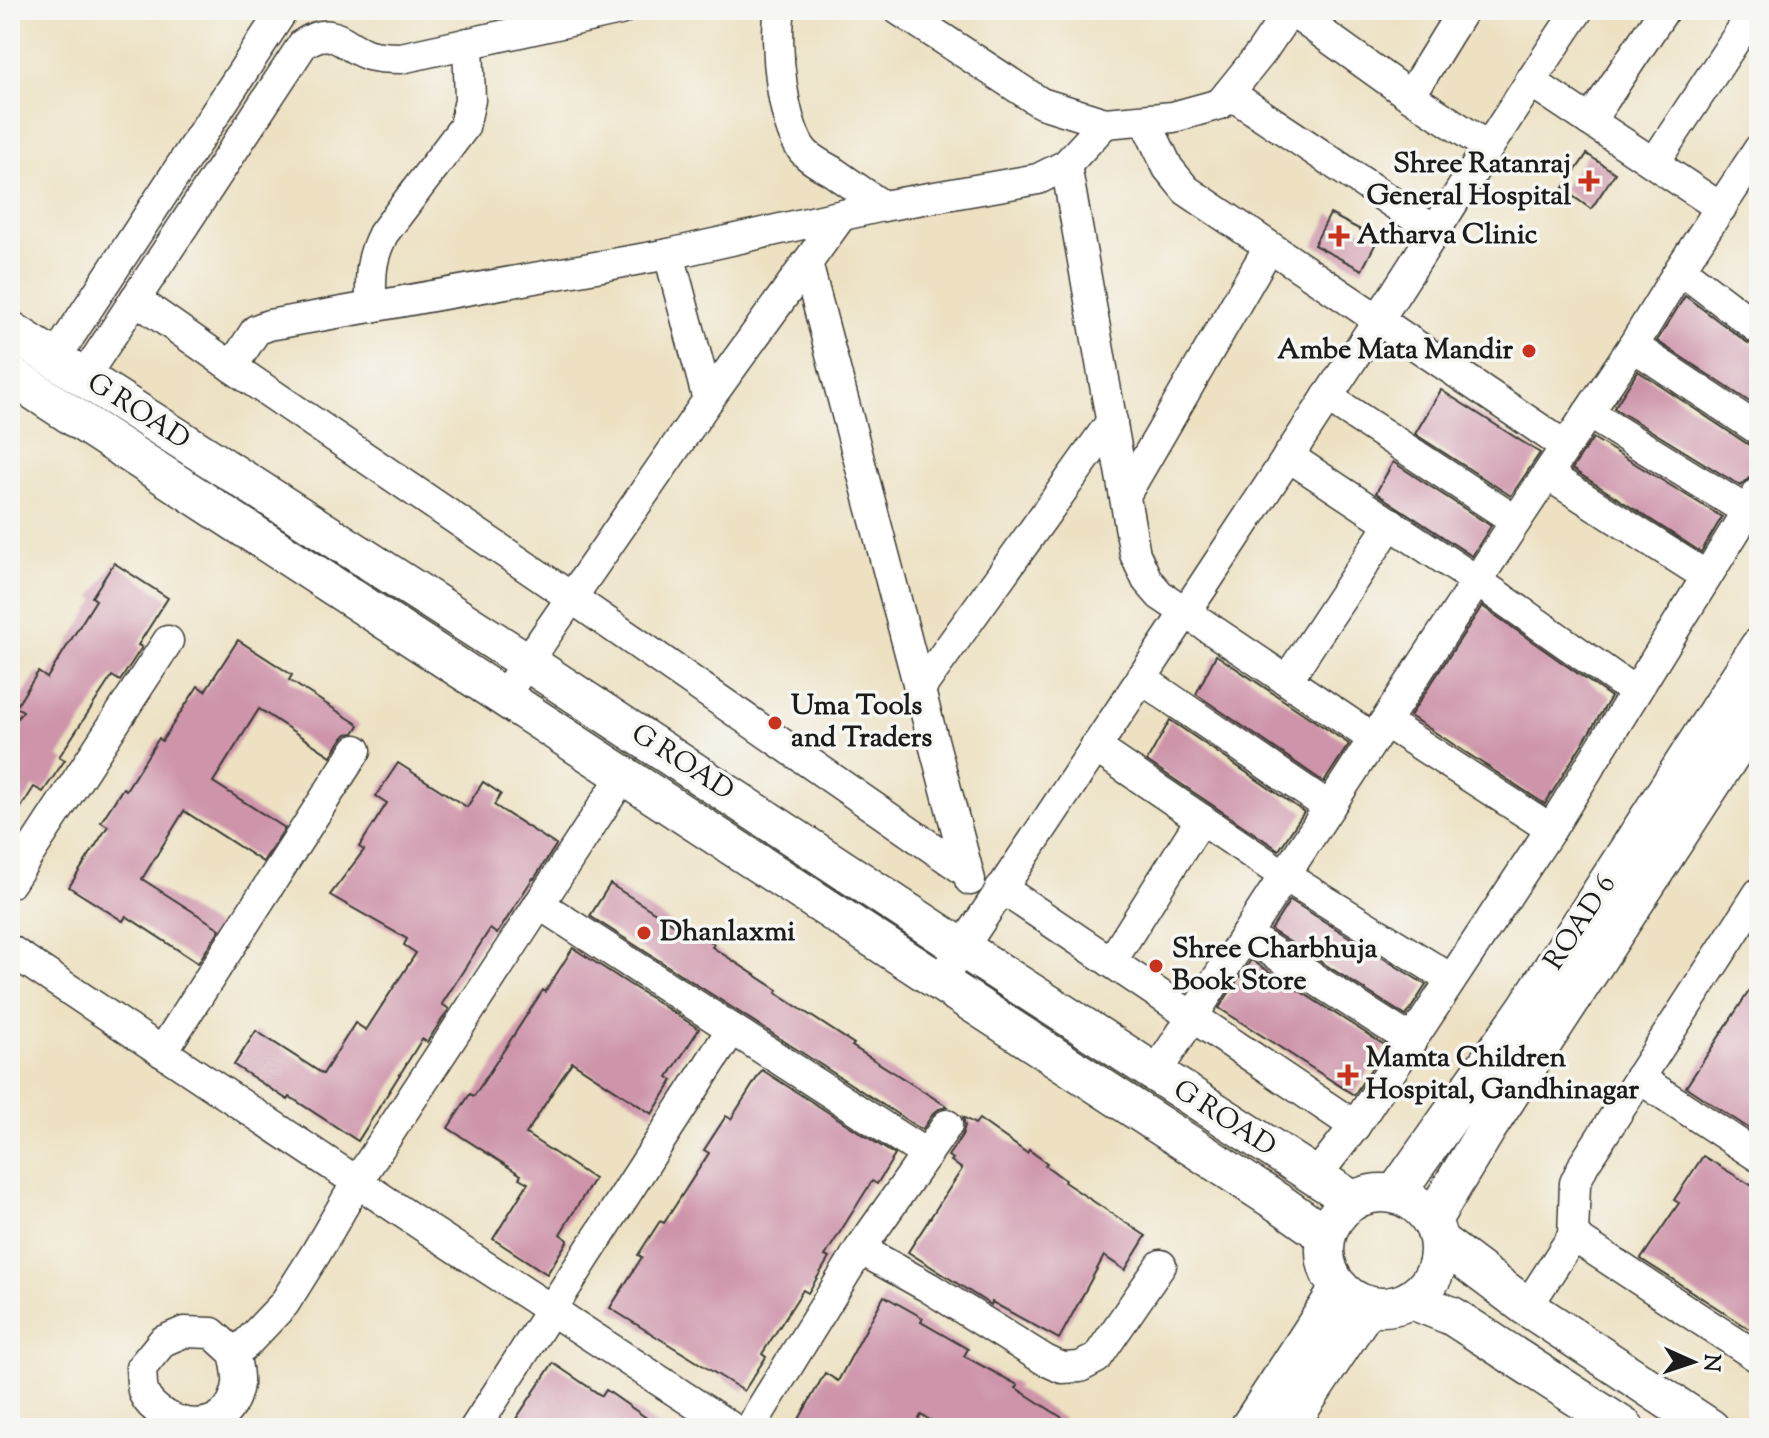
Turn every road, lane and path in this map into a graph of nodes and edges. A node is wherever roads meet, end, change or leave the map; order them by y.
1 (283, 10) edge
2 (620, 10) edge
3 (780, 10) edge
4 (899, 10) edge
5 (1290, 10) edge
6 (1463, 10) edge
7 (1578, 10) edge
8 (1664, 10) edge
9 (1755, 10) edge
10 (468, 43) junction
11 (1530, 81) junction
12 (1229, 93) junction
13 (1410, 96) junction
14 (1145, 120) junction
15 (1590, 121) junction
16 (1105, 123) junction
17 (1488, 147) junction
18 (1759, 149) edge
19 (1654, 163) junction
20 (1066, 165) junction
21 (883, 206) junction
22 (1721, 208) junction
23 (841, 216) junction
24 (1435, 231) junction
25 (1269, 247) junction
26 (669, 254) junction
27 (807, 263) junction
28 (1680, 269) junction
29 (135, 299) junction
30 (371, 307) junction
31 (1378, 320) junction
32 (1758, 326) edge
33 (10, 330) edge
34 (1633, 346) junction
35 (232, 367) junction
36 (69, 368) junction
37 (10, 375) edge
38 (1327, 397) junction
39 (708, 400) junction
40 (1588, 413) junction
41 (1112, 421) junction
42 (1759, 430) edge
43 (1565, 446) junction
44 (1288, 456) junction
45 (1548, 475) junction
46 (1125, 495) junction
47 (1753, 501) edge
48 (1516, 521) junction
49 (1391, 523) junction
50 (1706, 576) junction
51 (1477, 581) junction
52 (572, 598) junction
53 (1185, 611) junction
54 (168, 641) dead end
55 (1759, 647) edge
56 (527, 662) junction
57 (1142, 679) junction
58 (1287, 680) junction
59 (919, 690) junction
60 (1635, 692) junction
61 (503, 697) junction
62 (1759, 711) edge
63 (1380, 730) junction
64 (1095, 747) junction
65 (356, 750) dead end
66 (623, 776) junction
67 (1329, 807) junction
68 (1201, 819) junction
69 (1551, 829) junction
70 (967, 872) junction
71 (1285, 876) junction
72 (10, 883) edge
73 (1001, 888) junction
74 (1759, 893) edge
75 (539, 904) junction
76 (971, 934) junction
77 (1246, 935) junction
78 (10, 950) edge
79 (1111, 962) junction
80 (1451, 979) junction
81 (940, 982) junction
82 (1193, 1016) junction
83 (732, 1029) junction
84 (1412, 1041) junction
85 (162, 1052) junction
86 (1155, 1074) junction
87 (1639, 1078) junction
88 (947, 1125) dead end
89 (1355, 1126) junction
90 (927, 1155) junction
91 (1759, 1157) edge
92 (1315, 1177) junction
93 (357, 1182) junction
94 (1396, 1193) junction
95 (1352, 1200) junction
96 (1436, 1230) junction
97 (1326, 1236) junction
98 (1573, 1236) junction
99 (860, 1249) junction
100 (1161, 1265) dead end
101 (1354, 1297) junction
102 (1412, 1300) junction
103 (1527, 1307) junction
104 (551, 1309) junction
105 (234, 1353) dead end
106 (1759, 1358) edge
107 (475, 1428) edge
108 (732, 1428) edge
109 (751, 1428) edge
110 (1249, 1428) edge
111 (1287, 1428) edge
112 (1625, 1428) edge
113 (1710, 1428) edge

1 - 36 street
2 - 10 street
3 - 21 street
4 - 16 street
5 - 12 street
5 - 13 street
6 - 13 street
7 - 11 street
8 - 15 street
9 - 19 street
10 - 29 street
10 - 30 street
11 - 15 street
11 - 17 street
12 - 14 street
12 - 24 street
13 - 17 street
14 - 16 street
14 - 25 street
15 - 19 street
16 - 20 street
17 - 24 street
18 - 22 street
19 - 22 street
20 - 21 street
20 - 41 street
21 - 23 street
22 - 28 street
23 - 26 street
23 - 27 street
24 - 31 street
25 - 31 street
25 - 46 street
26 - 30 street
26 - 39 street
27 - 39 street
27 - 59 street
28 - 32 street
28 - 34 street
29 - 35 street
29 - 36 street
30 - 35 street
31 - 38 street
31 - 43 street
33 - 36 street, G ROAD
34 - 40 street
34 - 42 street
35 - 52 street
36 - 56 street, G ROAD
37 - 61 street, G ROAD
38 - 44 street
38 - 48 street
39 - 52 street
40 - 43 street
40 - 47 street
41 - 46 street
41 - 59 street
43 - 45 street
44 - 49 street
44 - 53 street
45 - 48 street
45 - 50 street
46 - 53 street
47 - 50 street
48 - 51 street
49 - 51 street
49 - 58 street
50 - 60 street
51 - 60 street
51 - 63 street
52 - 56 street
52 - 70 street
53 - 57 street
53 - 58 street
54 - 72 street
55 - 94 street, ROAD 6
56 - 61 street
56 - 76 street, G ROAD
57 - 64 street
57 - 67 street
58 - 63 street
59 - 70 street
60 - 69 street
61 - 66 street, G ROAD
62 - 96 street, ROAD 6
63 - 67 street
63 - 69 street
64 - 68 street
64 - 73 street
65 - 85 street
66 - 75 street
66 - 81 street, G ROAD
67 - 71 street
68 - 71 street
68 - 79 street
69 - 80 street
70 - 76 street
71 - 77 street
71 - 80 street
73 - 76 street
73 - 79 street
74 - 87 street
75 - 83 street
75 - 93 street
76 - 81 street
76 - 86 street, G ROAD
77 - 82 street
77 - 84 street
78 - 85 street
79 - 82 street
80 - 84 street
81 - 97 street, G ROAD
82 - 86 street
82 - 89 street
83 - 90 street
83 - 104 street
84 - 89 street
85 - 93 street
86 - 92 street, G ROAD
87 - 91 street
87 - 98 street
88 - 90 street
89 - 92 street
90 - 99 street
92 - 95 street, G ROAD
93 - 104 street
93 - 105 street
94 - 95 street
94 - 96 street
95 - 97 street
96 - 102 street
96 - 103 street
97 - 101 street
98 - 103 street
98 - 106 street
99 - 100 street
99 - 109 street
101 - 102 street
101 - 110 street
101 - 111 street
102 - 112 street
103 - 113 street
104 - 107 street
104 - 108 street

